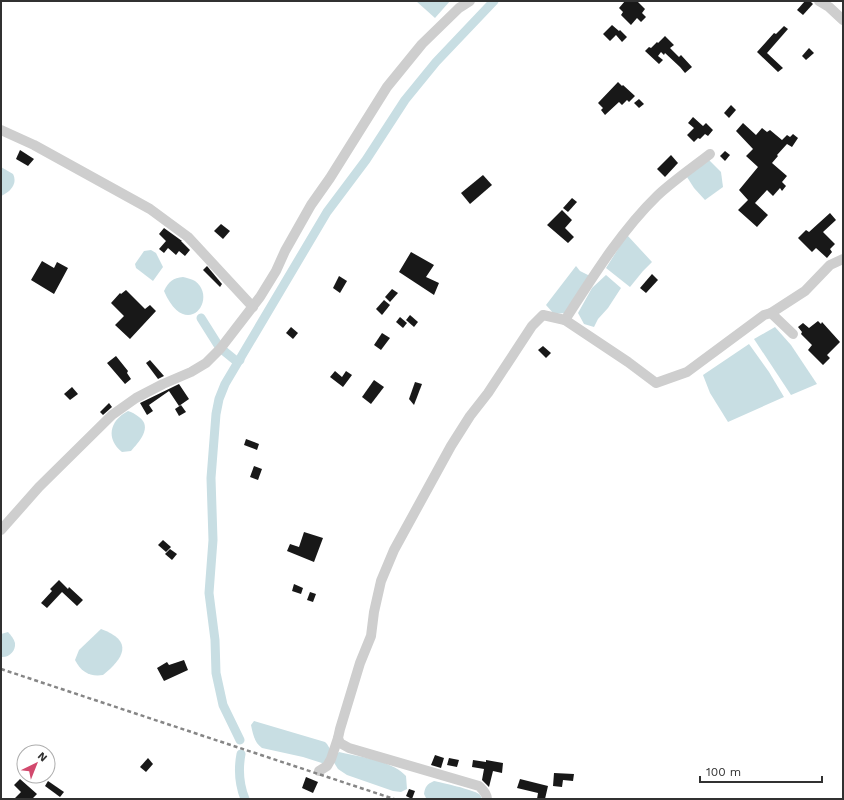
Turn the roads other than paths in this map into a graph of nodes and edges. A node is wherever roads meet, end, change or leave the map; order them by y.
1 (470, 1) edge
2 (819, 1) edge
3 (843, 20) edge
4 (1, 130) edge
5 (710, 154) dead end
6 (843, 259) edge
7 (253, 307) junction
8 (771, 313) junction
9 (564, 320) junction
10 (793, 334) dead end
11 (1, 530) edge
12 (338, 738) junction
13 (319, 771) dead end
14 (487, 799) edge

1 - 7 street
2 - 3 street
4 - 7 street
5 - 9 street
6 - 8 street
7 - 11 street
8 - 9 street
8 - 10 street
9 - 12 street
12 - 13 street
12 - 14 street

